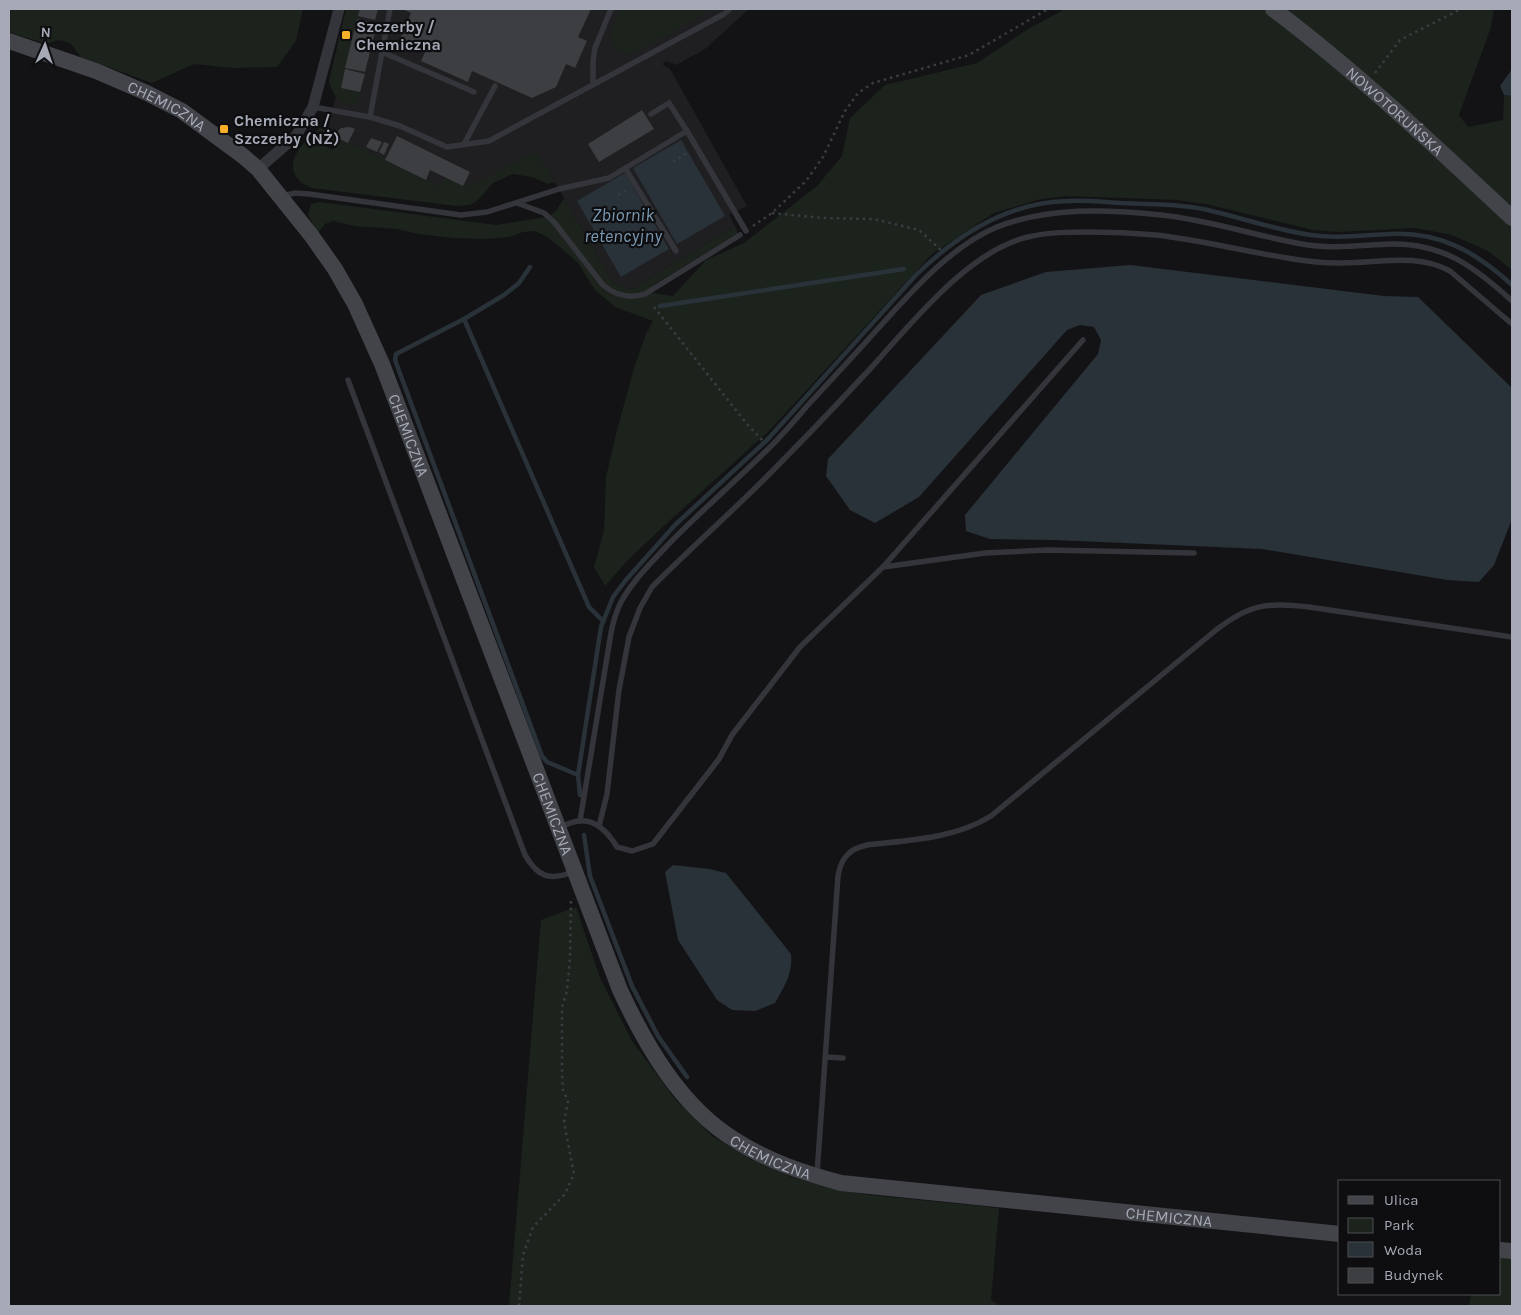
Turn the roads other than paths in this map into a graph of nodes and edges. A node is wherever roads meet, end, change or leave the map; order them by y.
1 (340, 9) edge
2 (390, 9) edge
3 (611, 9) edge
4 (730, 9) edge
5 (1273, 9) edge
6 (9, 41) edge
7 (382, 52) junction
8 (593, 84) junction
9 (495, 86) dead end
10 (474, 92) dead end
11 (313, 106) junction
12 (651, 114) dead end
13 (370, 117) junction
14 (687, 132) junction
15 (464, 144) junction
16 (625, 168) junction
17 (258, 169) junction
18 (280, 196) junction
19 (517, 203) junction
20 (1512, 218) edge
21 (746, 231) road end
22 (740, 235) dead end
23 (676, 251) dead end
24 (1512, 301) edge
25 (1512, 324) edge
26 (1083, 340) dead end
27 (348, 380) dead end
28 (1194, 554) dead end
29 (883, 568) junction
30 (1512, 637) edge
31 (580, 821) junction
32 (599, 826) junction
33 (558, 827) junction
34 (576, 875) junction
35 (826, 1057) junction
36 (843, 1058) dead end
37 (817, 1176) junction
38 (1338, 1234) edge

1 - 11 street
2 - 7 lane
3 - 8 lane
4 - 8 lane
5 - 20 street, NOWOTORUŃSKA
6 - 17 street, CHEMICZNA
7 - 10 lane
7 - 13 lane
8 - 15 lane
9 - 15 lane
11 - 13 lane
11 - 17 street
12 - 14 lane
13 - 15 lane
14 - 16 lane
14 - 21 lane
16 - 19 lane
16 - 23 lane
17 - 18 street, CHEMICZNA
18 - 19 lane
18 - 33 street, CHEMICZNA
19 - 22 lane
24 - 31 lane
25 - 32 lane
26 - 29 lane
27 - 34 lane
28 - 29 lane
29 - 32 lane
30 - 35 lane
31 - 32 lane
31 - 33 lane
33 - 34 street, CHEMICZNA
34 - 37 street, CHEMICZNA
35 - 36 lane
35 - 37 lane
37 - 38 street, CHEMICZNA

